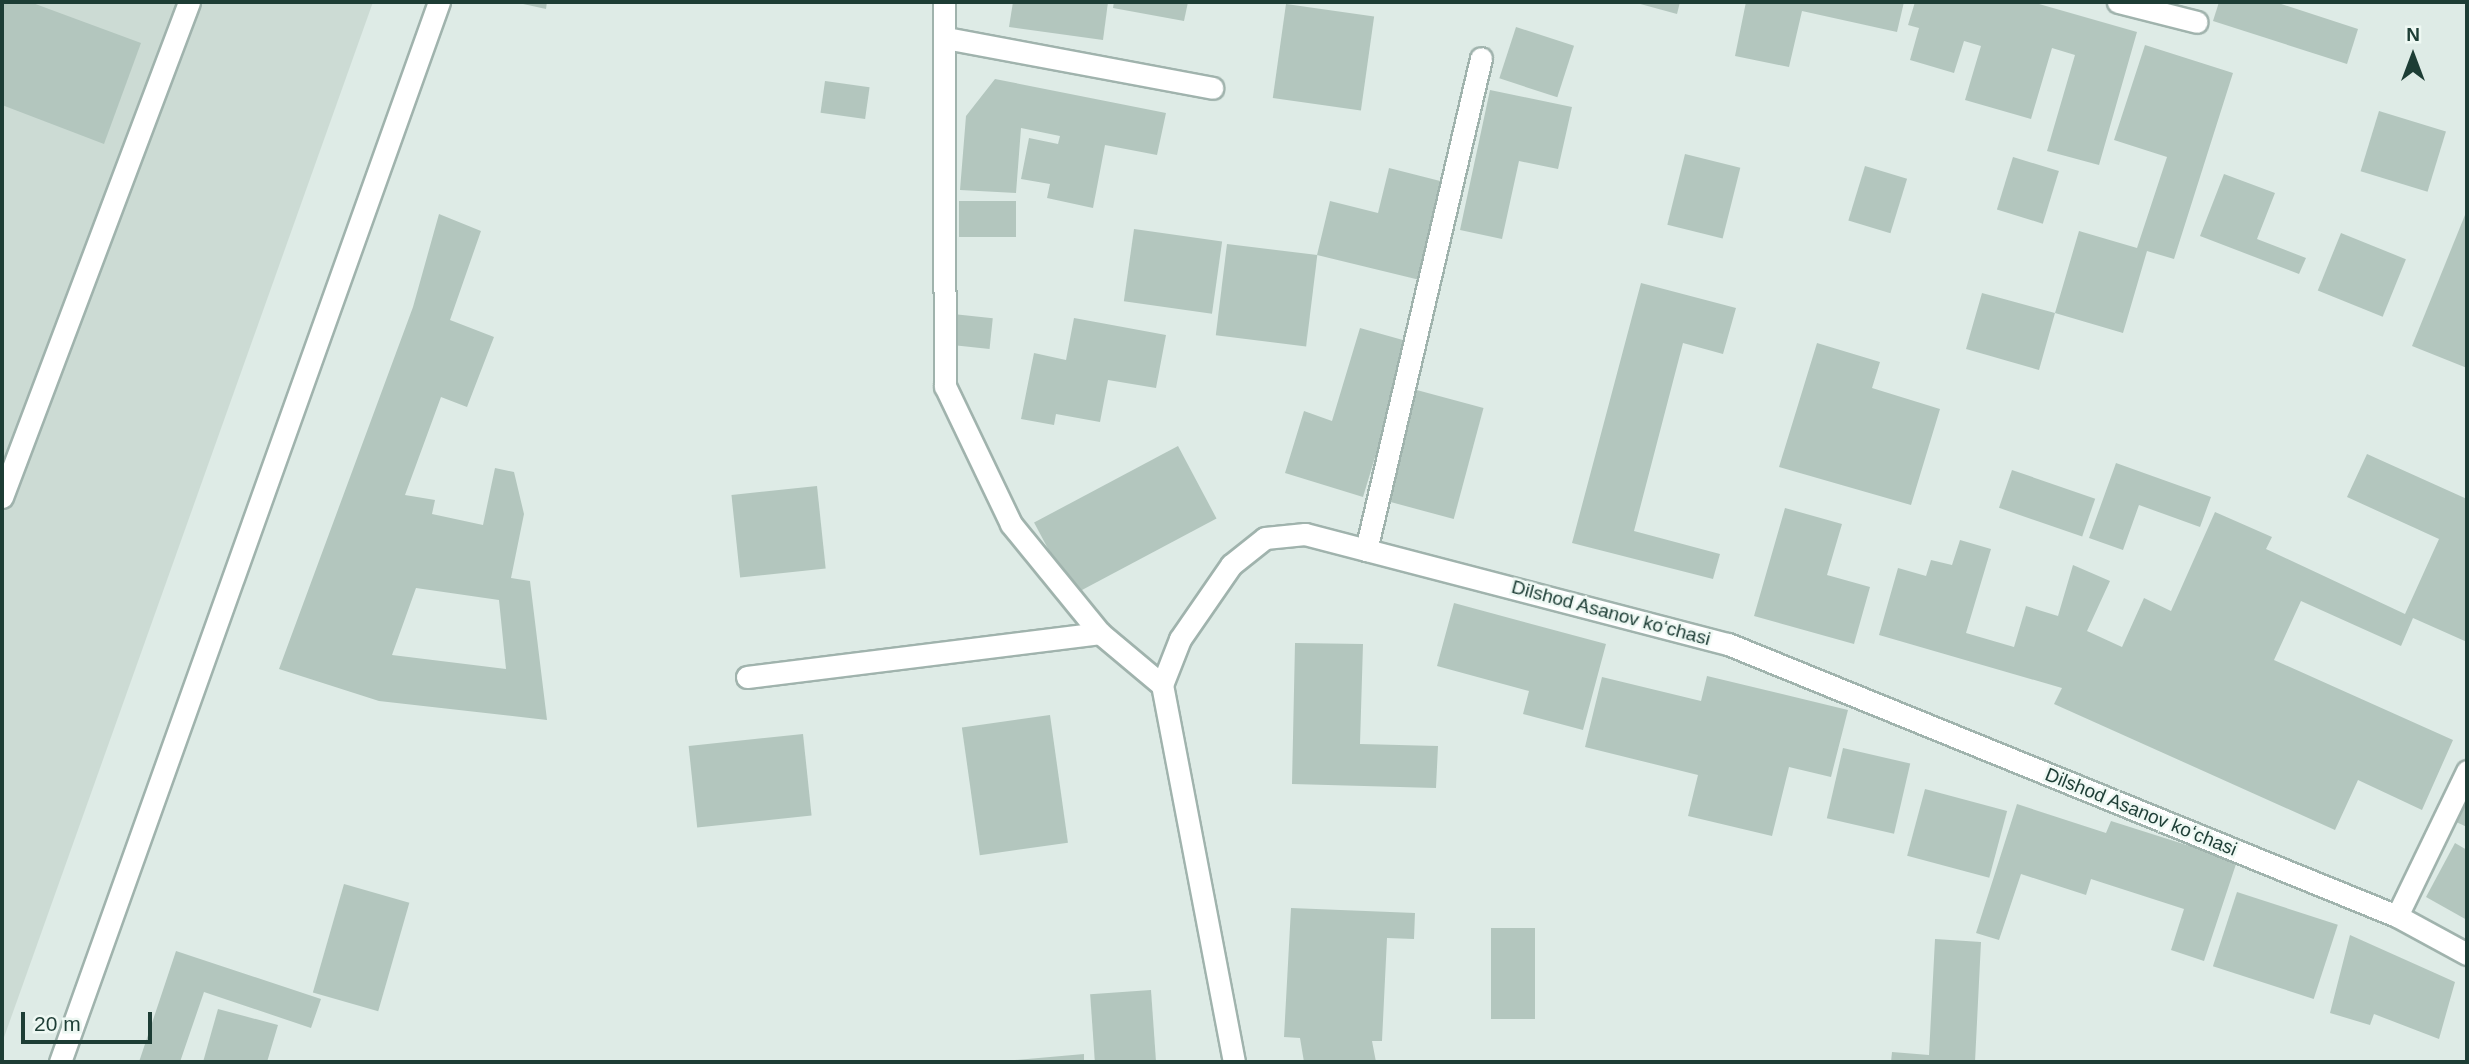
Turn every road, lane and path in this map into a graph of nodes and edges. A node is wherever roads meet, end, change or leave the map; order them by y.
1 (189, 2) edge
2 (439, 2) edge
3 (944, 2) edge
4 (2118, 2) edge
5 (2197, 22) dead end
6 (946, 37) junction
7 (1481, 58) dead end
8 (1212, 88) dead end
9 (2, 497) edge
10 (1366, 550) junction
11 (1100, 634) junction
12 (747, 677) dead end
13 (1162, 685) junction
14 (2467, 771) edge
15 (2397, 916) junction
16 (2467, 954) edge
17 (60, 1062) edge
18 (1234, 1062) edge

1 - 9 street
2 - 17 street
3 - 6 street
4 - 5 street
6 - 8 street
6 - 11 street
7 - 10 street
10 - 13 street, Dilshod Asanov koʻchasi
10 - 15 street, Dilshod Asanov koʻchasi
11 - 12 street
11 - 13 street
13 - 18 street
14 - 15 street
15 - 16 street, Dilshod Asanov koʻchasi

